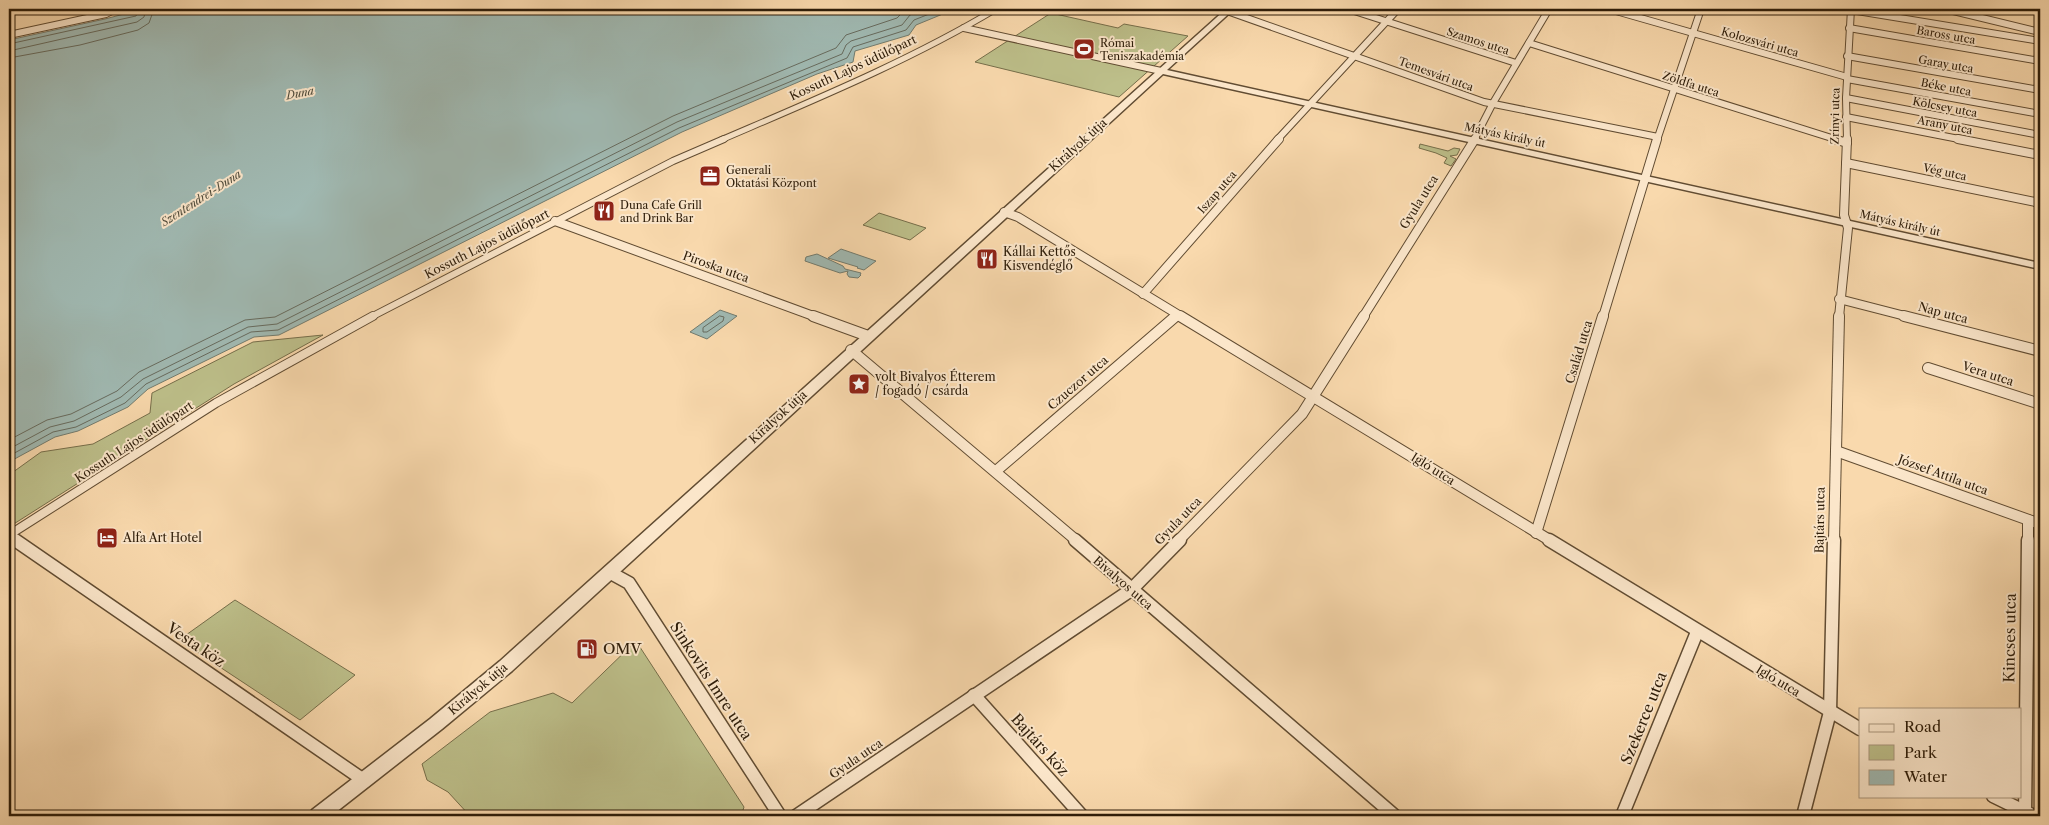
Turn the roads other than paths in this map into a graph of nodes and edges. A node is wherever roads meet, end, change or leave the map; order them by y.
1 (996, 9) edge
2 (1214, 9) edge
3 (1348, 9) edge
4 (1398, 9) edge
5 (1549, 9) edge
6 (1609, 9) edge
7 (1701, 9) edge
8 (1945, 9) edge
9 (1228, 10) edge
10 (1851, 10) edge
11 (108, 12) edge
12 (1386, 21) junction
13 (964, 28) junction
14 (1849, 28) junction
15 (2040, 32) edge
16 (1693, 33) junction
17 (9, 35) edge
18 (2040, 41) edge
19 (1529, 43) junction
20 (1355, 56) junction
21 (1847, 56) junction
22 (2040, 61) edge
23 (1516, 63) junction
24 (1161, 71) junction
25 (1847, 78) junction
26 (1674, 89) junction
27 (2040, 90) edge
28 (1846, 98) junction
29 (1492, 103) junction
30 (1309, 104) junction
31 (2040, 114) edge
32 (1846, 117) junction
33 (2040, 135) edge
34 (1658, 137) junction
35 (1474, 140) junction
36 (1846, 143) junction
37 (2040, 155) edge
38 (1846, 163) junction
39 (1646, 178) junction
40 (2040, 203) edge
41 (1004, 212) junction
42 (555, 221) junction
43 (1847, 222) junction
44 (2040, 266) edge
45 (1143, 294) junction
46 (1839, 299) junction
47 (1177, 315) junction
48 (868, 336) junction
49 (851, 350) junction
50 (2040, 351) edge
51 (1928, 368) dead end
52 (1314, 396) junction
53 (2040, 404) edge
54 (1836, 451) junction
55 (996, 471) junction
56 (2034, 522) edge
57 (1536, 533) junction
58 (9, 536) edge
59 (609, 572) junction
60 (1131, 590) junction
61 (1697, 632) junction
62 (974, 695) junction
63 (1830, 712) junction
64 (1859, 728) edge
65 (365, 780) junction
66 (1997, 798) edge
67 (2028, 815) edge
68 (318, 816) edge
69 (780, 816) edge
70 (796, 816) edge
71 (1082, 816) edge
72 (1395, 816) edge
73 (1622, 816) edge
74 (1803, 816) edge

1 - 13 street, Kossuth Lajos üdülőpart
2 - 9 street, Temesvári utca
3 - 12 street, Szamos utca
4 - 12 street, Iszap utca
5 - 19 street, Gyula utca
6 - 16 street, Kolozsvári utca
7 - 16 street, Család utca
8 - 15 street
9 - 20 street, Temesvári utca
9 - 24 street, Királyok útja
10 - 14 street, Zrínyi utca
10 - 18 street
11 - 17 street
12 - 20 street, Iszap utca
12 - 23 street, Szamos utca
13 - 24 street, Mátyás király út
13 - 42 street, Kossuth Lajos üdülőpart
14 - 21 street, Zrínyi utca
14 - 22 street, Baross utca
16 - 25 street, Kolozsvári utca
16 - 26 street, Család utca
19 - 23 street, Gyula utca
19 - 26 street, Zöldfa utca
20 - 29 street, Temesvári utca
20 - 30 street, Iszap utca
21 - 25 street, Zrínyi utca
21 - 27 street, Garay utca
23 - 29 street, Gyula utca
24 - 30 street, Mátyás király út
24 - 41 street, Királyok útja
25 - 28 street, Zrínyi utca
25 - 31 street, Béke utca
26 - 34 street, Család utca
26 - 36 street, Zöldfa utca
28 - 32 street, Zrínyi utca
28 - 33 street, Kölcsey utca
29 - 34 street, Temesvári utca
29 - 35 street, Gyula utca
30 - 35 street, Mátyás király út
30 - 45 street, Iszap utca
32 - 36 street, Zrínyi utca
32 - 37 street, Arany utca
34 - 39 street, Család utca
35 - 39 street, Mátyás király út
35 - 52 street, Gyula utca
36 - 38 street, Zrínyi utca
38 - 40 street, Vég utca
38 - 43 street, Zrínyi utca
39 - 43 street, Mátyás király út
39 - 57 street, Család utca
41 - 45 street, Igló utca
41 - 48 street, Királyok útja
42 - 48 street, Piroska utca
42 - 58 street, Kossuth Lajos üdülőpart
43 - 44 street, Mátyás király út
43 - 46 street, Bajtárs utca
45 - 47 street, Igló utca
46 - 50 street, Nap utca
46 - 54 street, Bajtárs utca
47 - 52 street, Igló utca
47 - 55 street, Czuczor utca
48 - 49 street, Királyok útja
49 - 55 street, Bivalyos utca
49 - 59 street, Királyok útja
51 - 53 street, Vera utca
52 - 57 street, Igló utca
52 - 60 street, Gyula utca
54 - 56 street, József Attila utca
54 - 63 street, Bajtárs utca
55 - 60 street, Bivalyos utca
56 - 67 street, Kincses utca
57 - 61 street, Igló utca
58 - 65 street, Vesta köz
59 - 65 street, Királyok útja
59 - 69 street, Sinkovits Imre utca
60 - 62 street, Gyula utca
60 - 72 street, Bivalyos utca
61 - 63 street, Igló utca
61 - 73 street, Szekerce utca
62 - 70 street, Gyula utca
62 - 71 street, Bajtárs köz
63 - 64 street, Igló utca
63 - 74 street, Bajtárs utca
65 - 68 street, Királyok útja
66 - 67 street

